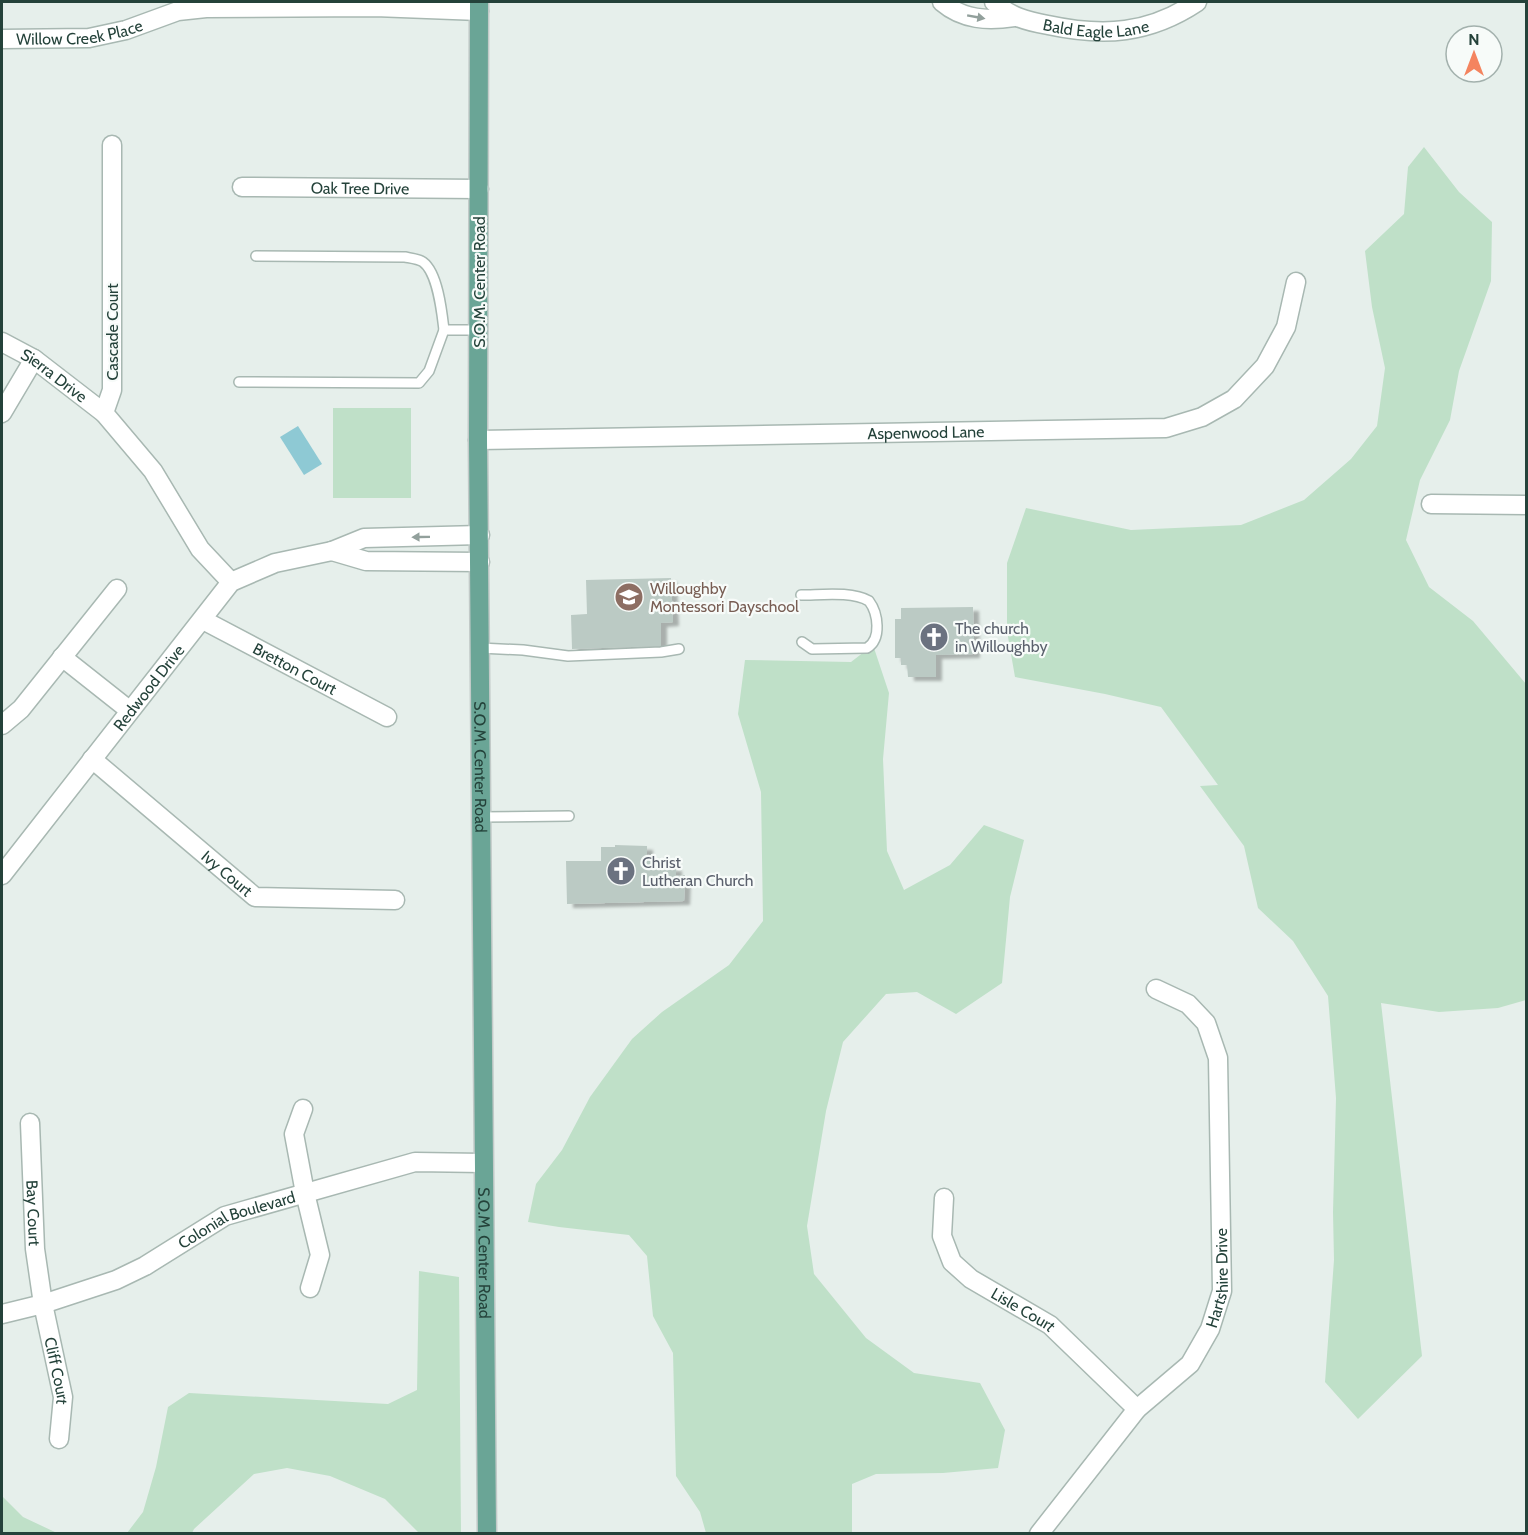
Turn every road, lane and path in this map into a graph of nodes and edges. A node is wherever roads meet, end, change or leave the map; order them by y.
1 (942, 2) edge
2 (994, 2) edge
3 (1197, 2) edge
4 (479, 6) edge
5 (1014, 17) junction
6 (2, 39) edge
7 (112, 145) dead end
8 (242, 187) dead end
9 (479, 189) junction
10 (256, 256) dead end
11 (1296, 282) dead end
12 (444, 330) junction
13 (479, 330) junction
14 (2, 342) edge
15 (34, 359) junction
16 (240, 382) dead end
17 (2, 413) edge
18 (104, 413) junction
19 (478, 440) junction
20 (1431, 504) dead end
21 (1527, 505) edge
22 (480, 536) junction
23 (332, 551) junction
24 (480, 562) junction
25 (231, 582) junction
26 (117, 589) dead end
27 (801, 595) dead end
28 (203, 620) junction
29 (802, 642) dead end
30 (480, 648) junction
31 (679, 649) dead end
32 (62, 657) junction
33 (129, 710) junction
34 (387, 717) dead end
35 (2, 725) edge
36 (92, 759) junction
37 (569, 816) dead end
38 (482, 817) junction
39 (2, 875) edge
40 (394, 900) dead end
41 (1156, 989) dead end
42 (303, 1109) dead end
43 (30, 1123) dead end
44 (483, 1163) junction
45 (305, 1193) junction
46 (944, 1198) dead end
47 (310, 1288) dead end
48 (43, 1304) junction
49 (2, 1314) edge
50 (1137, 1409) junction
51 (59, 1439) dead end
52 (487, 1533) edge
53 (1039, 1533) edge

1 -> 5 street
2 - 5 street, Bald Eagle Lane
3 - 5 street, Bald Eagle Lane
4 - 6 street, Willow Creek Place
4 - 9 main road, S.O.M. Center Road
7 - 18 street, Cascade Court
8 - 9 street, Oak Tree Drive
9 - 13 main road, S.O.M. Center Road
10 - 12 lane
11 - 19 street, Aspenwood Lane
12 - 13 lane
12 - 16 lane
13 - 19 main road, S.O.M. Center Road
14 - 15 street, Sierra Drive
15 - 17 street
15 - 18 street, Sierra Drive
18 - 25 street
19 - 22 main road, S.O.M. Center Road
20 - 21 street
22 -> 23 street, Redwood Drive
22 - 24 main road, S.O.M. Center Road
23 - 24 street, Redwood Drive
23 - 25 street, Redwood Drive
24 - 30 main road, S.O.M. Center Road
25 - 28 street, Redwood Drive
26 - 32 street
27 - 29 lane
28 - 33 street, Redwood Drive
28 - 34 street, Bretton Court
30 - 31 lane
30 - 38 main road, S.O.M. Center Road
32 - 33 street
32 - 35 street
33 - 36 street, Redwood Drive
36 - 39 street, Redwood Drive
36 - 40 street, Ivy Court
37 - 38 lane
38 - 44 main road, S.O.M. Center Road
41 - 50 street, Hartshire Drive
42 - 45 street
43 - 48 street, Bay Court
44 - 45 street, Colonial Boulevard
44 - 52 main road, S.O.M. Center Road
45 - 47 street
45 - 48 street, Colonial Boulevard
46 - 50 street, Lisle Court
48 - 49 street, Colonial Boulevard
48 - 51 street, Cliff Court
50 - 53 street, Hartshire Drive

